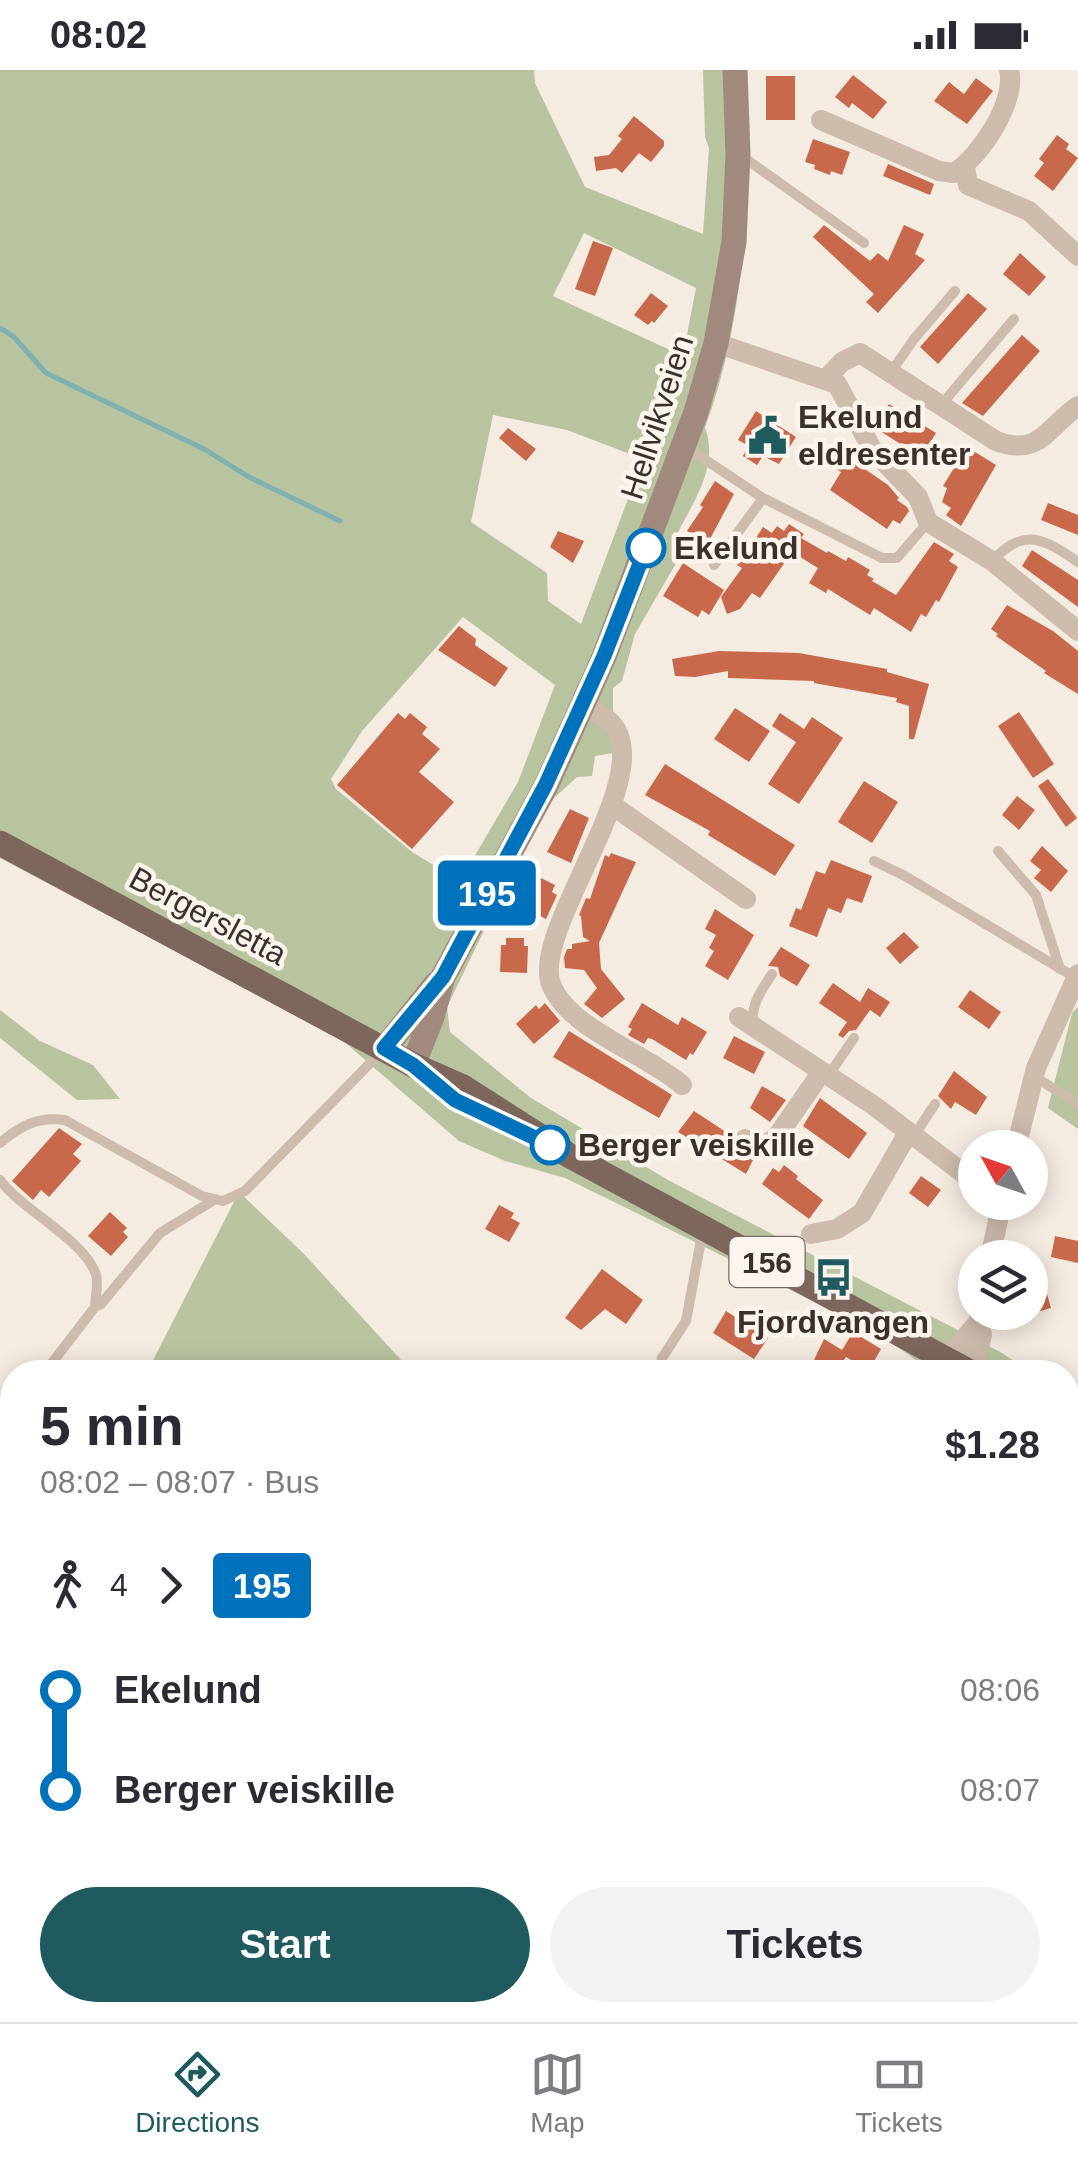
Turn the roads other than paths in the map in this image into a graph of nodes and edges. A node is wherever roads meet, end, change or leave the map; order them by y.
1 (735, 70) edge
2 (1009, 70) edge
3 (821, 120) dead end
4 (738, 154) junction
5 (965, 166) junction
6 (864, 243) dead end
7 (1078, 256) edge
8 (955, 291) dead end
9 (1014, 319) dead end
10 (716, 344) junction
11 (891, 372) junction
12 (826, 378) junction
13 (941, 405) junction
14 (1078, 406) edge
15 (684, 446) junction
16 (764, 498) junction
17 (928, 522) junction
18 (992, 561) junction
19 (1078, 562) edge
20 (714, 565) dead end
21 (1078, 631) edge
22 (581, 708) junction
23 (612, 805) junction
24 (0, 843) edge
25 (998, 851) dead end
26 (874, 861) dead end
27 (746, 899) dead end
28 (772, 974) dead end
29 (1071, 974) edge
30 (443, 977) junction
31 (746, 1021) joint
32 (854, 1038) dead end
33 (384, 1048) junction
34 (413, 1065) junction
35 (824, 1075) junction
36 (1034, 1077) junction
37 (682, 1085) dead end
38 (935, 1104) dead end
39 (1078, 1104) edge
40 (1021, 1130) edge
41 (911, 1135) junction
42 (744, 1139) dead end
43 (0, 1143) edge
44 (958, 1170) edge
45 (0, 1180) edge
46 (214, 1200) junction
47 (704, 1228) junction
48 (811, 1234) dead end
49 (95, 1307) junction
50 (969, 1330) edge
51 (981, 1330) edge
52 (946, 1358) junction
53 (54, 1360) edge
54 (662, 1360) edge
55 (950, 1360) edge
56 (975, 1360) edge

1 - 4 main road, Hellvikveien
2 - 5 street
3 - 5 street
4 - 6 lane
4 - 10 main road, Hellvikveien
5 - 7 street
8 - 11 lane
9 - 13 lane
10 - 12 street
10 - 15 main road, Hellvikveien
11 - 12 street
11 - 13 street
12 - 17 street
13 - 14 street
15 - 16 lane
15 - 22 main road, Hellvikveien
16 - 17 lane
16 - 20 lane
17 - 18 street
18 - 19 lane
18 - 21 street
22 - 23 street
22 - 30 main road, Hellvikveien
23 - 27 street
23 - 37 street
24 - 33 main road, Bergersletta / 156
25 - 29 lane
26 - 29 lane
28 - 31 lane
29 - 36 street
30 - 33 main road, Hellvikveien
30 - 34 main road, Hellvikveien
31 - 35 street
32 - 35 lane
33 - 34 main road, 156
33 - 46 lane
34 - 47 main road, 156
35 - 41 street
35 - 42 street
36 - 39 lane
36 - 40 street
38 - 41 lane
41 - 44 street
41 - 48 street
43 - 46 lane
45 - 49 lane
46 - 49 lane
47 - 52 main road, 156
47 - 54 lane
49 - 53 lane
50 - 52 street
51 - 56 street
52 - 55 main road, 156

